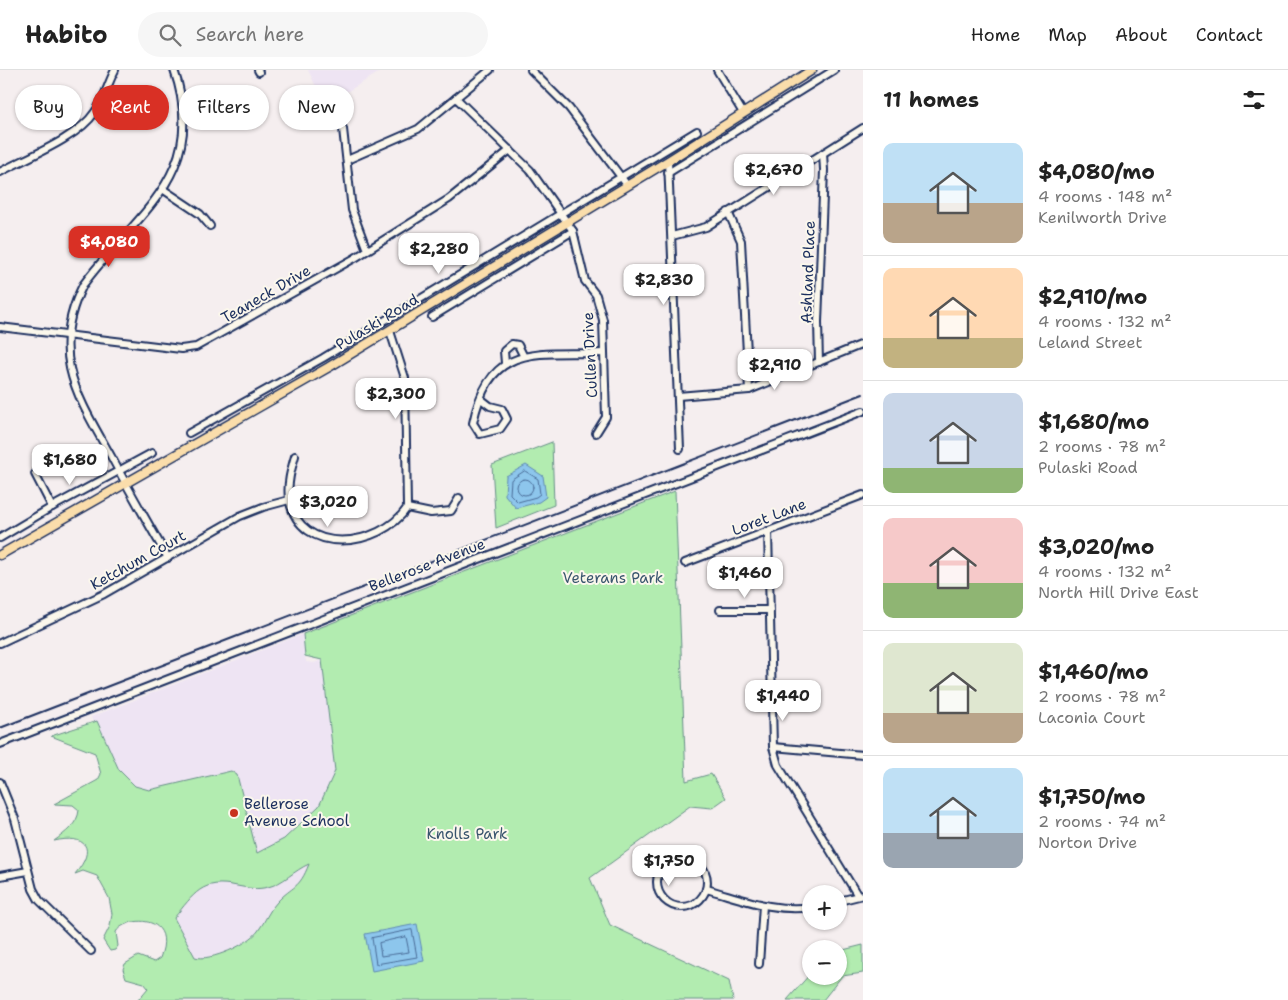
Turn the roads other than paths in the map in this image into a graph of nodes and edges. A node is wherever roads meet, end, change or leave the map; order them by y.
1 (115, 70) edge
2 (174, 70) edge
3 (490, 70) edge
4 (531, 70) edge
5 (717, 70) edge
6 (812, 70) edge
7 (834, 70) edge
8 (456, 98) junction
9 (743, 113) junction
10 (863, 128) edge
11 (343, 130) edge
12 (697, 130) dead end
13 (510, 150) junction
14 (823, 153) junction
15 (346, 160) junction
16 (668, 161) junction
17 (0, 172) edge
18 (668, 173) junction
19 (621, 176) junction
20 (627, 185) junction
21 (164, 190) junction
22 (728, 212) junction
23 (560, 213) junction
24 (567, 222) junction
25 (210, 226) dead end
26 (573, 231) junction
27 (672, 236) junction
28 (367, 250) junction
29 (432, 317) dead end
30 (0, 327) edge
31 (390, 331) junction
32 (67, 335) junction
33 (863, 344) edge
34 (604, 353) junction
35 (523, 355) junction
36 (323, 358) junction
37 (506, 362) junction
38 (819, 362) junction
39 (329, 367) junction
40 (749, 390) junction
41 (678, 396) junction
42 (481, 399) junction
43 (863, 411) edge
44 (219, 416) junction
45 (225, 427) junction
46 (189, 433) dead end
47 (596, 433) dead end
48 (680, 449) dead end
49 (152, 454) dead end
50 (295, 456) dead end
51 (119, 471) junction
52 (35, 474) dead end
53 (126, 483) junction
54 (863, 495) edge
55 (459, 498) dead end
56 (289, 500) junction
57 (52, 507) junction
58 (408, 508) junction
59 (768, 532) junction
60 (0, 538) edge
61 (0, 555) edge
62 (168, 558) junction
63 (685, 564) dead end
64 (720, 610) dead end
65 (770, 610) junction
66 (0, 643) edge
67 (0, 744) edge
68 (773, 747) junction
69 (863, 755) edge
70 (0, 782) edge
71 (28, 871) junction
72 (0, 876) edge
73 (706, 889) junction
74 (860, 895) edge
75 (847, 899) edge
76 (762, 905) junction
77 (802, 908) edge
78 (91, 951) dead end
79 (759, 964) dead end

1 - 17 street
2 - 21 street
3 - 8 street
4 - 19 street
5 - 9 street
6 - 9 main road, Pulaski Road
7 - 18 street
8 - 13 street, Cullen Drive
8 - 15 street
9 - 16 main road, Pulaski Road
10 - 14 street
11 - 15 street
12 - 19 street
13 - 23 street, Cullen Drive
13 - 28 street, Teaneck Drive
14 - 22 street
14 - 38 street, Ashland Place
15 - 28 street
16 - 18 street
16 - 20 main road, Pulaski Road
18 - 27 street
19 - 20 street
19 - 23 street
20 - 24 main road, Pulaski Road
21 - 25 street
21 - 32 street
22 - 27 street
22 - 40 street
23 - 24 street, Cullen Drive
23 - 36 street
24 - 26 street, Cullen Drive
24 - 31 main road, Pulaski Road
26 - 29 street
26 - 34 street, Cullen Drive
27 - 41 street
28 - 32 street, Teaneck Drive
30 - 32 street, Teaneck Drive
31 - 39 main road, Pulaski Road
31 - 58 street
32 - 51 street
33 - 38 street
34 - 35 street
34 - 47 street, Cullen Drive
35 - 37 street
35 - 37 street
36 - 39 street
36 - 44 street
37 - 42 street
38 - 40 street
39 - 45 main road, Pulaski Road
40 - 41 street
41 - 48 street
42 - 42 street
43 - 67 street, Bellerose Avenue
44 - 45 street
44 - 46 street
45 - 53 main road, Pulaski Road
49 - 51 street
50 - 56 street
51 - 53 street
51 - 57 street
52 - 57 street
53 - 61 main road, Pulaski Road
53 - 62 street
54 - 59 street, Loret Lane
55 - 58 street
56 - 58 street
56 - 62 street, Ketchum Court
57 - 60 street
59 - 63 street, Loret Lane
59 - 65 street
62 - 66 street, Ketchum Court
64 - 65 street
65 - 68 street
68 - 69 street
68 - 74 street
70 - 71 street
71 - 72 street
71 - 78 street
73 - 73 street
73 - 76 street
74 - 75 street
76 - 77 street
76 - 79 street

